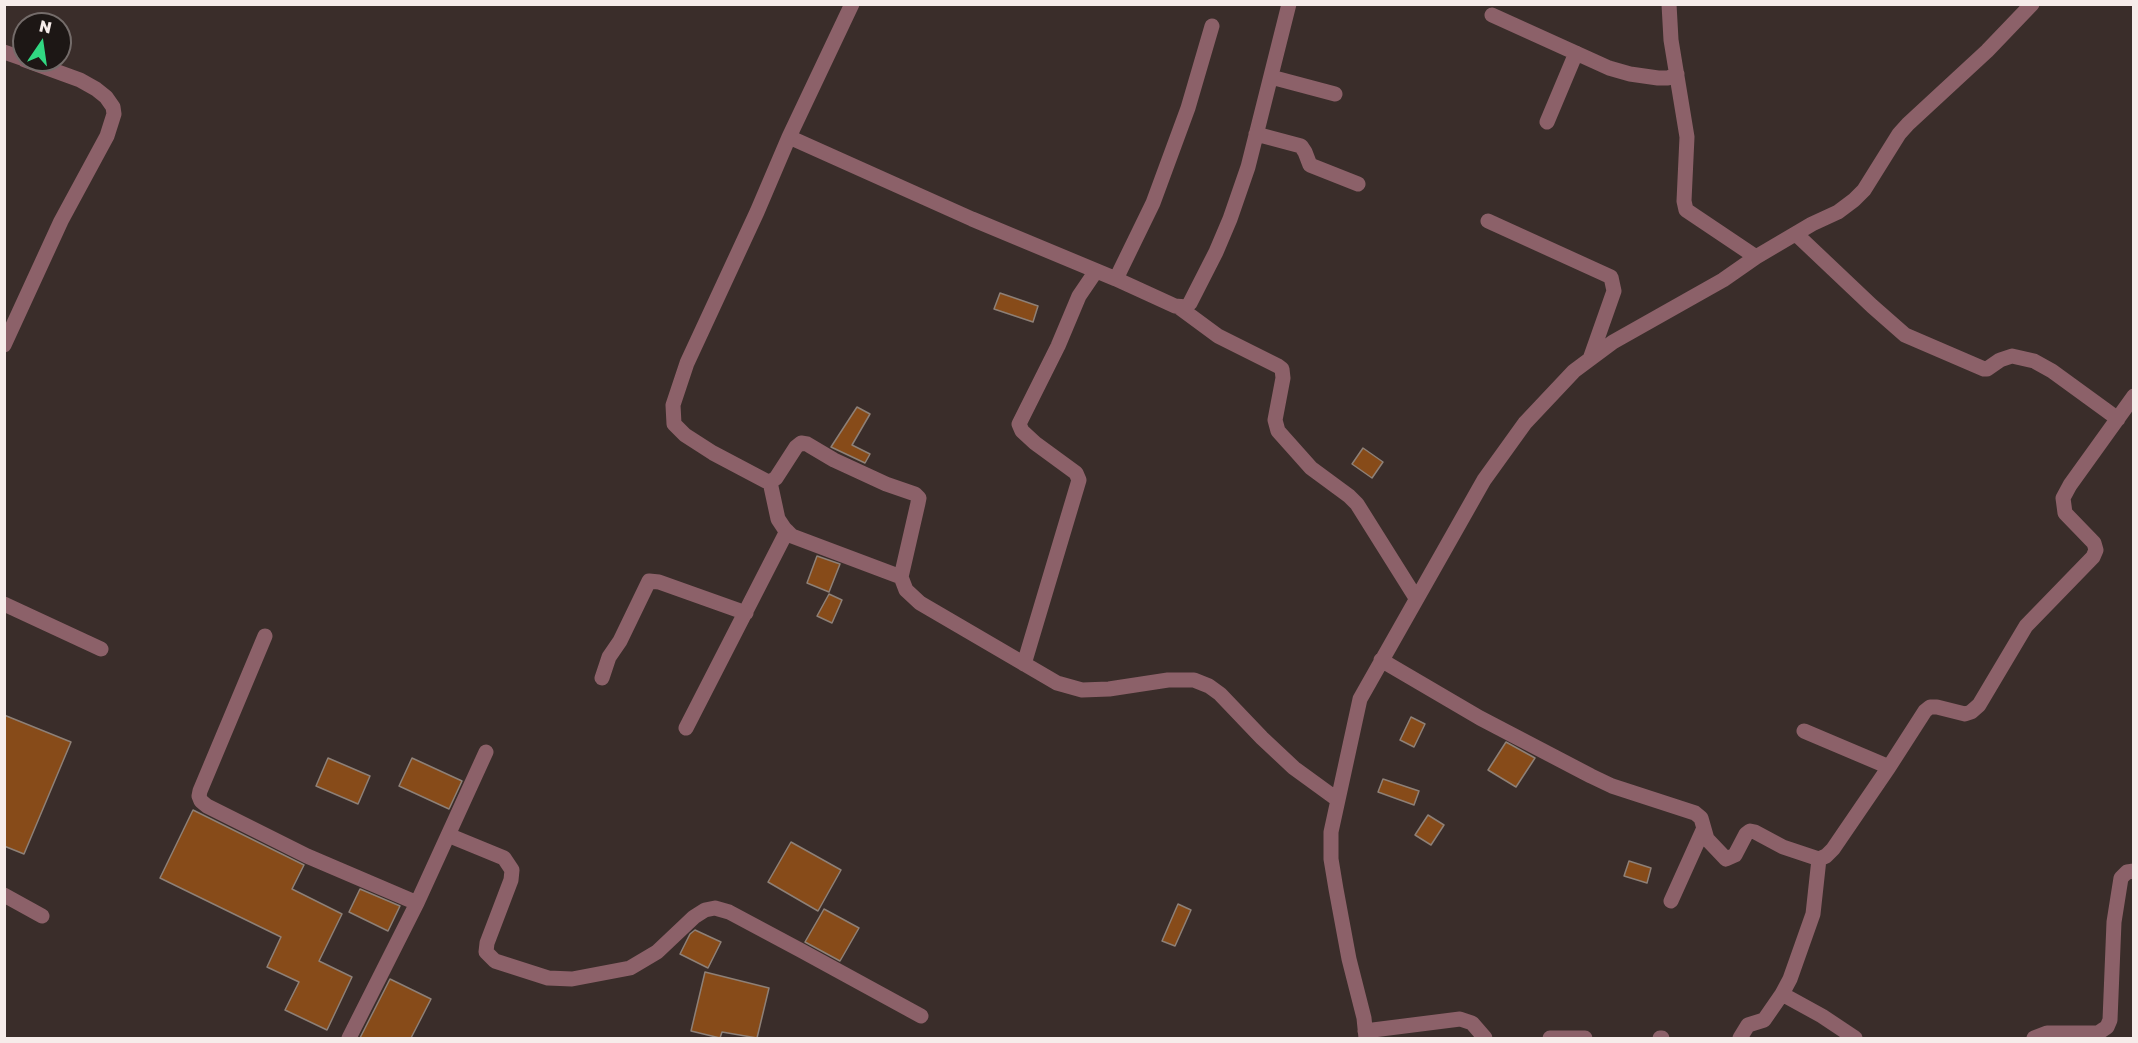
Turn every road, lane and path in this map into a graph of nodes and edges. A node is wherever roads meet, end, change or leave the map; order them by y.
1 (852, 4) edge
2 (1289, 4) edge
3 (1669, 4) edge
4 (2032, 4) edge
5 (1492, 15) dead end
6 (1212, 26) dead end
7 (1576, 53) junction
8 (58, 72) edge
9 (1668, 76) junction
10 (1270, 77) junction
11 (1335, 94) dead end
12 (1547, 122) dead end
13 (1256, 134) junction
14 (789, 137) junction
15 (1358, 184) dead end
16 (1488, 221) dead end
17 (1796, 234) junction
18 (1756, 257) junction
19 (1095, 270) junction
20 (1116, 279) junction
21 (1180, 308) junction
22 (4, 345) edge
23 (1590, 359) junction
24 (2133, 396) edge
25 (2118, 419) junction
26 (770, 482) junction
27 (787, 531) junction
28 (901, 577) junction
29 (1416, 598) junction
30 (4, 604) edge
31 (746, 613) junction
32 (265, 636) dead end
33 (101, 649) dead end
34 (1381, 660) junction
35 (1024, 664) junction
36 (602, 678) dead end
37 (686, 728) dead end
38 (1804, 731) dead end
39 (486, 752) dead end
40 (1889, 767) junction
41 (1338, 800) junction
42 (1703, 830) junction
43 (448, 835) junction
44 (1819, 860) junction
45 (2133, 871) edge
46 (4, 895) edge
47 (1671, 901) dead end
48 (417, 903) junction
49 (42, 916) dead end
50 (1782, 994) junction
51 (921, 1016) dead end
52 (1366, 1035) edge
53 (349, 1038) edge
54 (1485, 1038) edge
55 (1550, 1038) edge
56 (1585, 1038) edge
57 (1740, 1038) edge
58 (1855, 1038) edge
59 (2034, 1038) edge

1 - 14 street
2 - 10 street
3 - 9 street
4 - 17 street
5 - 7 street
6 - 20 street
7 - 9 street
7 - 12 street
8 - 22 street
9 - 18 street
10 - 11 street
10 - 13 street
13 - 15 street
13 - 21 street
14 - 19 street
14 - 26 street
16 - 23 street
17 - 18 street
17 - 25 street
18 - 23 street
19 - 20 street
19 - 35 street
20 - 21 street
21 - 29 street
23 - 29 street
24 - 25 street
25 - 40 street
26 - 27 street
26 - 28 street
27 - 28 street
27 - 31 street
28 - 35 street
29 - 34 street
30 - 33 street
31 - 36 street
31 - 37 street
32 - 48 street
34 - 41 street
34 - 42 street
35 - 41 street
38 - 40 street
39 - 43 street
40 - 44 street
41 - 52 street
42 - 44 street
42 - 47 street
43 - 48 street
43 - 51 street
44 - 50 street
45 - 59 street
46 - 49 street
48 - 53 street
50 - 57 street
50 - 58 street
52 - 54 street
55 - 56 street

